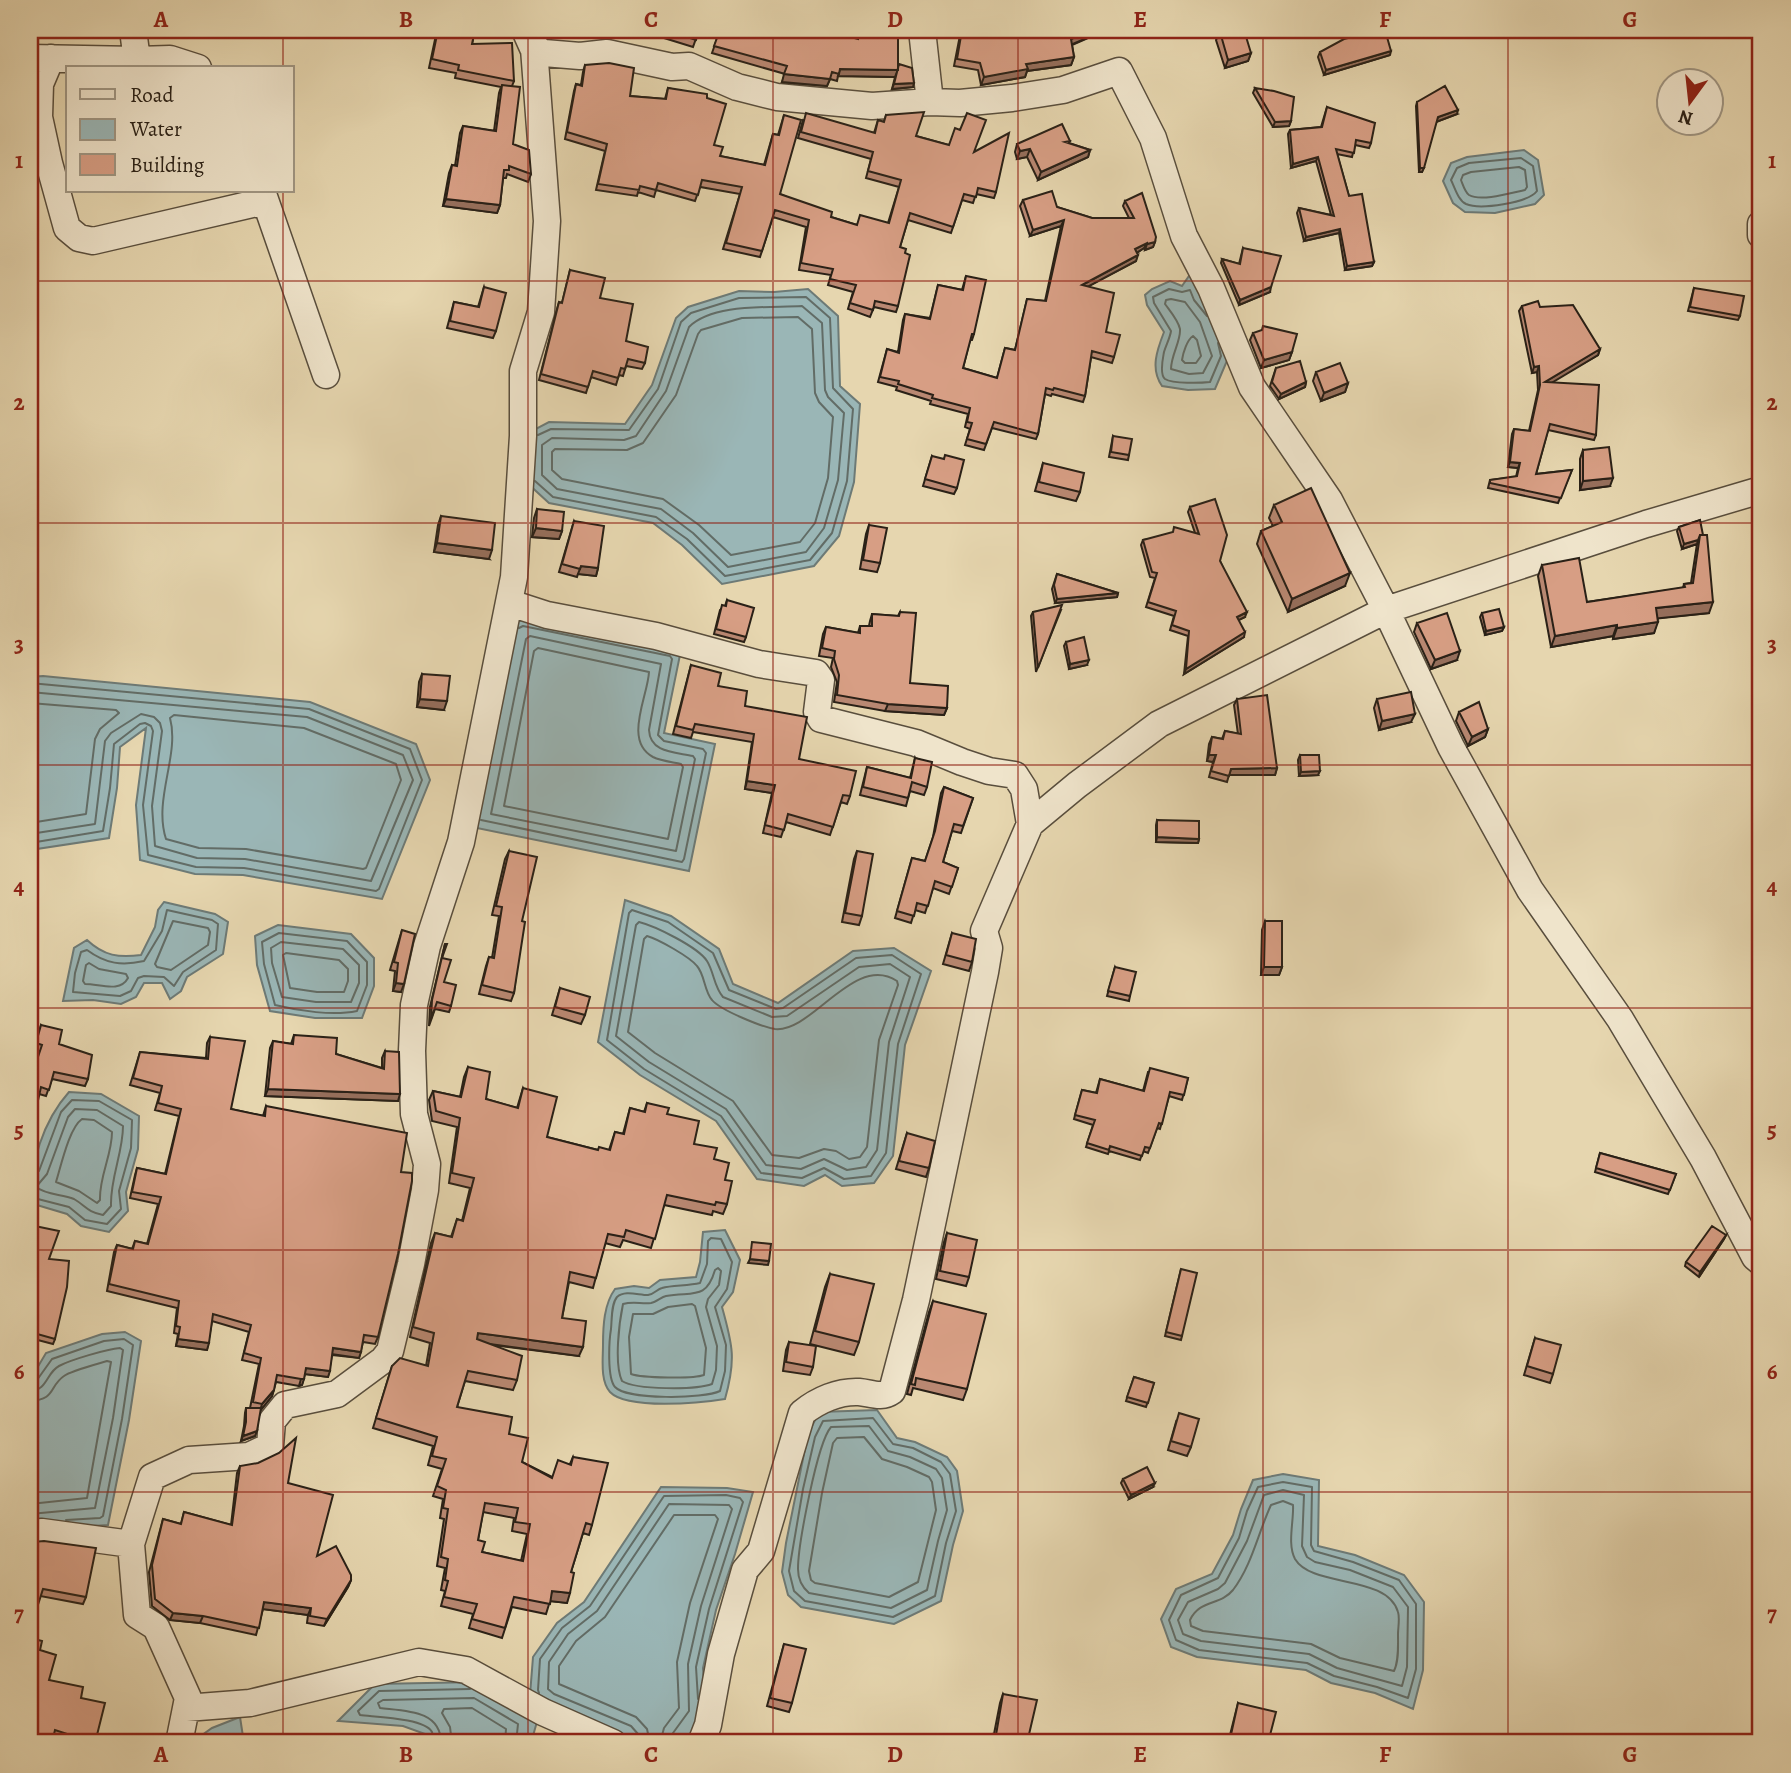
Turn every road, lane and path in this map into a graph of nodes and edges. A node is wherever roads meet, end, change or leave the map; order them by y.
1 (133, 30) edge
2 (922, 30) edge
3 (530, 36) edge
4 (41, 58) edge
5 (137, 60) junction
6 (192, 66) edge
7 (930, 102) junction
8 (264, 196) edge
9 (1761, 224) edge
10 (1761, 235) edge
11 (326, 375) dead end
12 (1761, 489) edge
13 (510, 603) junction
14 (1386, 610) junction
15 (1030, 824) junction
16 (1761, 1262) edge
17 (30, 1533) edge
18 (131, 1544) junction
19 (186, 1708) junction
20 (178, 1743) edge
21 (613, 1743) edge
22 (701, 1743) edge

1 - 5 street
2 - 7 street
3 - 7 street
3 - 13 street
4 - 5 street
4 - 8 street
5 - 6 street
7 - 14 street
8 - 11 street
9 - 10 street
12 - 14 street
13 - 15 street
13 - 18 street
14 - 15 street
14 - 16 street
15 - 22 street
17 - 18 street
18 - 19 street
19 - 20 street
19 - 21 street

